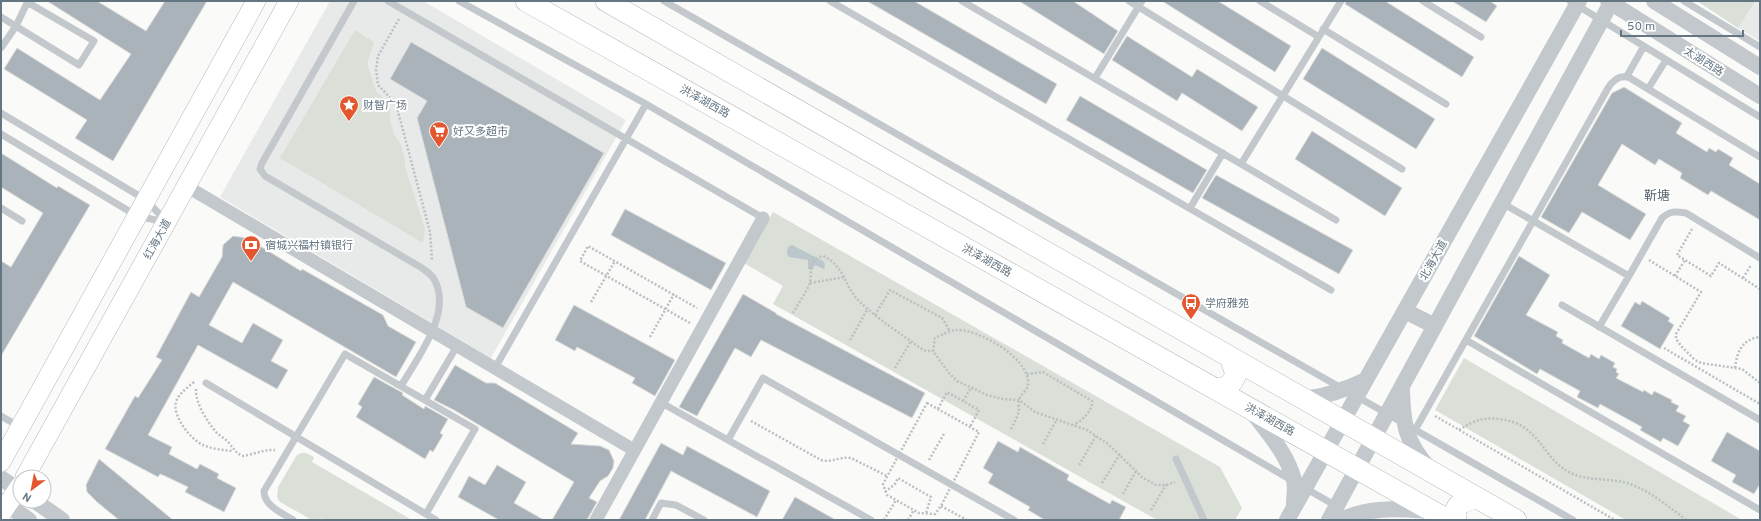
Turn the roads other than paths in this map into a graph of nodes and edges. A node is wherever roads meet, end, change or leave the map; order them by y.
1 (28, 1) edge
2 (256, 1) edge
3 (289, 1) edge
4 (354, 1) edge
5 (388, 1) edge
6 (459, 1) edge
7 (526, 1) edge
8 (606, 1) edge
9 (664, 1) edge
10 (830, 1) edge
11 (962, 1) edge
12 (1129, 1) edge
13 (1260, 1) edge
14 (1341, 1) edge
15 (1423, 1) edge
16 (1654, 1) edge
17 (1684, 1) edge
18 (1575, 2) edge
19 (1610, 2) edge
20 (1141, 4) edge
21 (1, 17) edge
22 (1601, 20) junction
23 (16, 26) junction
24 (1324, 29) junction
25 (1319, 37) junction
26 (1481, 37) dead end
27 (1644, 46) junction
28 (1760, 47) edge
29 (1, 48) edge
30 (1666, 60) junction
31 (1760, 67) edge
32 (1626, 76) junction
33 (1095, 78) junction
34 (1648, 89) junction
35 (1284, 95) junction
36 (1760, 96) edge
37 (646, 104) junction
38 (1446, 104) dead end
39 (1, 113) edge
40 (1760, 117) edge
41 (1, 134) edge
42 (626, 138) junction
43 (1223, 153) junction
44 (1760, 157) edge
45 (1241, 164) junction
46 (1402, 169) dead end
47 (186, 186) junction
48 (1502, 203) junction
49 (1, 208) edge
50 (142, 208) junction
51 (1190, 208) junction
52 (763, 218) joint
53 (22, 220) dead end
54 (1336, 220) dead end
55 (1533, 221) junction
56 (167, 222) junction
57 (1758, 258) edge
58 (1629, 276) junction
59 (1331, 290) dead end
60 (1562, 305) dead end
61 (1405, 311) junction
62 (1435, 326) junction
63 (1599, 327) junction
64 (433, 331) junction
65 (1466, 340) junction
66 (457, 346) junction
67 (1230, 356) junction
68 (495, 368) junction
69 (206, 383) dead end
70 (401, 386) junction
71 (1402, 388) junction
72 (1217, 389) junction
73 (1351, 393) junction
74 (1305, 399) junction
75 (424, 400) junction
76 (660, 402) junction
77 (1248, 407) junction
78 (1388, 414) junction
79 (1, 416) edge
80 (1760, 420) edge
81 (1343, 421) junction
82 (1409, 426) junction
83 (20, 427) junction
84 (296, 436) junction
85 (1374, 438) junction
86 (728, 440) junction
87 (634, 450) junction
88 (1326, 451) junction
89 (1176, 459) dead end
90 (1, 462) edge
91 (1358, 468) junction
92 (30, 469) edge
93 (1432, 471) junction
94 (1, 478) edge
95 (12, 482) edge
96 (1300, 485) junction
97 (12, 496) edge
98 (1477, 498) junction
99 (3, 507) edge
100 (46, 509) edge
101 (1760, 510) edge
102 (426, 514) junction
103 (1290, 514) edge
104 (1344, 516) edge
105 (1441, 516) edge
106 (29, 520) edge
107 (62, 520) edge
108 (293, 520) edge
109 (436, 520) edge
110 (596, 520) edge
111 (652, 520) edge
112 (704, 520) edge
113 (871, 520) edge
114 (1014, 520) edge
115 (1204, 520) edge
116 (1456, 520) edge
117 (1516, 520) edge
118 (1573, 520) edge

1 - 23 lane
1 - 23 lane
2 - 50 main road
3 - 47 main road, 红海大道
4 - 64 lane
5 - 42 lane
6 - 37 lane
7 - 72 main road, 洪泽湖西路
8 - 67 main road
9 - 73 lane
10 - 51 lane
11 - 33 lane
12 - 20 lane
13 - 25 lane
14 - 24 lane
15 - 26 lane
16 - 31 street
17 - 28 lane
18 - 22 lane
18 - 61 street, 北海大道
19 - 22 street
19 - 36 street, 太湖西路
20 - 33 lane
20 - 35 lane
21 - 23 lane
22 - 27 lane
22 - 48 street
23 - 29 lane
24 - 25 lane
24 - 38 lane
25 - 35 lane
27 - 30 lane
27 - 32 lane
30 - 34 lane
30 - 40 lane
32 - 34 lane
32 - 55 lane
33 - 43 lane
34 - 44 lane
35 - 45 lane
35 - 46 lane
37 - 42 lane
37 - 96 lane
39 - 50 lane
41 - 50 lane
42 - 52 lane
42 - 68 lane
43 - 45 lane
43 - 51 lane
45 - 54 lane
47 - 56 main road, 红海大道
47 - 64 street
48 - 55 lane
48 - 62 street
49 - 53 lane
50 - 56 lane
50 - 56 lane
50 - 83 main road
51 - 59 lane
52 - 76 street
55 - 58 lane
55 - 65 lane
56 - 92 main road, 红海大道
57 - 58 lane
58 - 63 lane
60 - 63 lane
61 - 62 street
61 - 73 street, 北海大道
62 - 71 street
63 - 80 lane
64 - 66 street
64 - 70 lane
65 - 82 lane
65 - 101 lane
66 - 68 street
66 - 75 lane
67 - 72 main road
67 - 74 main road
68 - 87 street
69 - 84 lane
70 - 75 lane
70 - 84 lane
71 - 78 street
71 - 82 street
72 - 77 main road, 洪泽湖西路
73 - 74 street
73 - 78 lane
73 - 81 street, 北海大道
74 - 81 main road
75 - 102 lane
76 - 86 lane
76 - 87 street
77 - 88 main road, 洪泽湖西路
77 - 96 street
78 - 82 lane
78 - 85 street
79 - 83 lane
81 - 85 main road
81 - 88 street, 北海大道
82 - 93 street
82 - 118 lane
83 - 90 main road
84 - 102 lane
84 - 108 lane
85 - 91 street
85 - 93 main road
86 - 113 lane
86 - 114 lane
87 - 110 street
88 - 91 main road, 洪泽湖西路
88 - 96 street, 北海大道
89 - 115 lane
91 - 104 street
91 - 105 main road, 洪泽湖西路
93 - 98 main road
94 - 95 street
96 - 103 street, 北海大道
96 - 104 lane
97 - 99 main road, 红海大道
98 - 116 main road
98 - 117 main road
99 - 106 street
100 - 107 street
102 - 109 lane
104 - 105 street
111 - 112 lane

